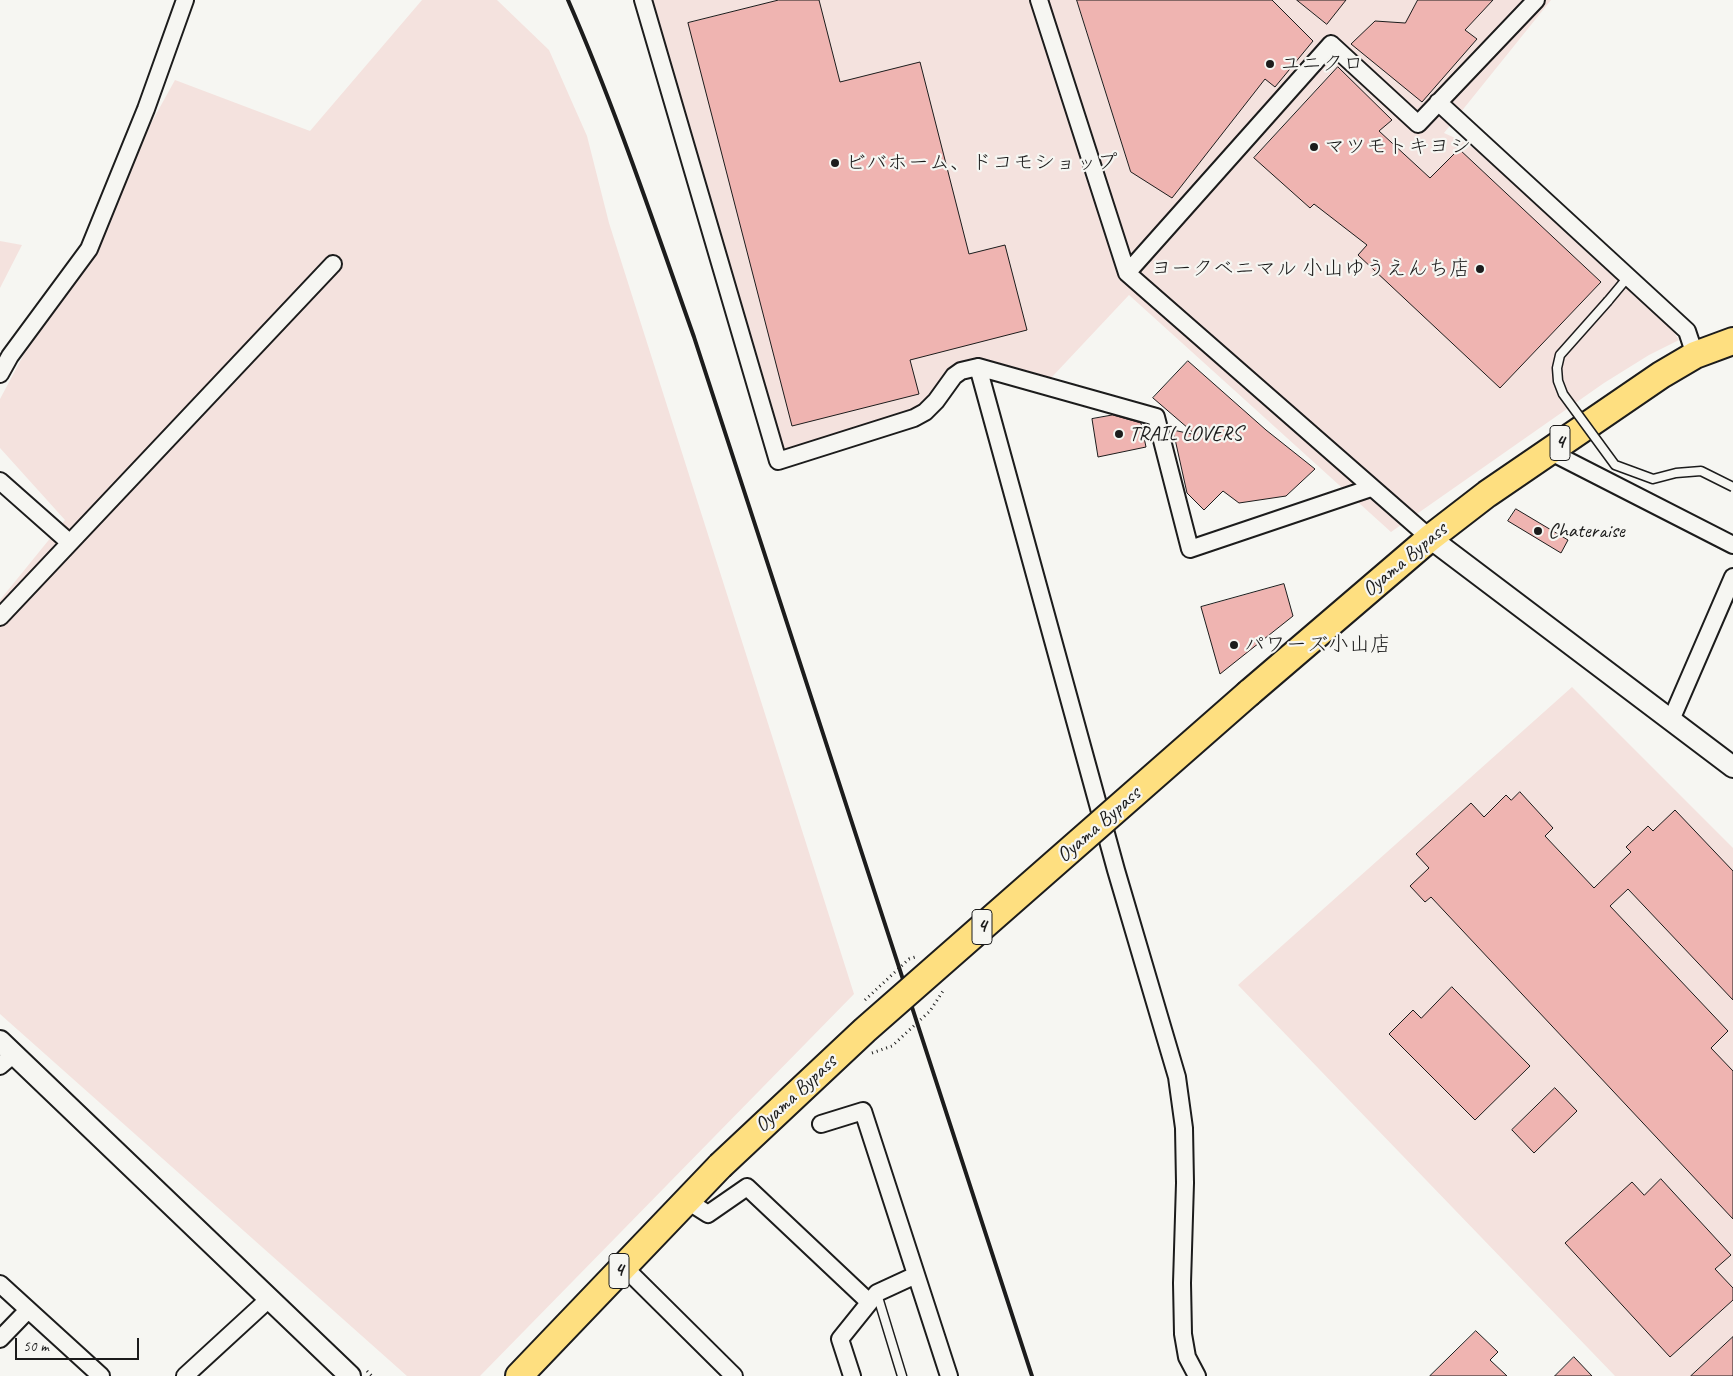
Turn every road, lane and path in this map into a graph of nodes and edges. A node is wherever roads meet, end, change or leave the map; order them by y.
1 (185, 0) edge
2 (643, 0) edge
3 (1039, 0) edge
4 (1536, 0) edge
5 (1438, 102) junction
6 (333, 264) dead end
7 (1127, 273) junction
8 (1628, 278) junction
9 (1733, 341) edge
10 (1695, 355) junction
11 (978, 367) junction
12 (0, 374) edge
13 (1549, 451) junction
14 (0, 482) edge
15 (1733, 487) edge
16 (1370, 488) junction
17 (1430, 538) junction
18 (69, 542) junction
19 (1733, 544) edge
20 (1733, 577) edge
21 (0, 617) edge
22 (1671, 720) junction
23 (1733, 767) edge
24 (5, 1054) edge
25 (821, 1124) dead end
26 (686, 1200) junction
27 (623, 1266) junction
28 (916, 1275) junction
29 (0, 1284) edge
30 (270, 1298) junction
31 (873, 1298) junction
32 (28, 1310) junction
33 (0, 1339) edge
34 (347, 1375) edge
35 (101, 1376) edge
36 (185, 1376) edge
37 (519, 1376) edge
38 (734, 1376) edge
39 (852, 1376) edge
40 (902, 1376) edge
41 (949, 1376) edge
42 (1197, 1376) edge

1 - 12 street
2 - 11 street
3 - 7 street
4 - 5 street
5 - 7 street
5 - 8 street
6 - 18 street
7 - 16 street
8 - 10 street
8 - 15 lane, bridge
9 - 10 highway, Oyama Bypass / 4
10 - 13 highway, Oyama Bypass / 4
11 - 16 street
11 - 42 street
13 - 17 highway, Oyama Bypass / 4
13 - 19 street
14 - 18 street
16 - 17 street
17 - 22 street
17 - 26 highway, Oyama Bypass / 4, bridge
18 - 21 street
20 - 22 street
22 - 23 street
24 - 30 street
25 - 28 street
26 - 27 highway, Oyama Bypass / 4
26 - 31 street
27 - 37 highway, Oyama Bypass / 4
27 - 38 street
28 - 31 street
28 - 41 street
29 - 32 street
30 - 34 street
30 - 36 street
31 - 39 street
31 - 40 lane
32 - 33 street
32 - 35 street

